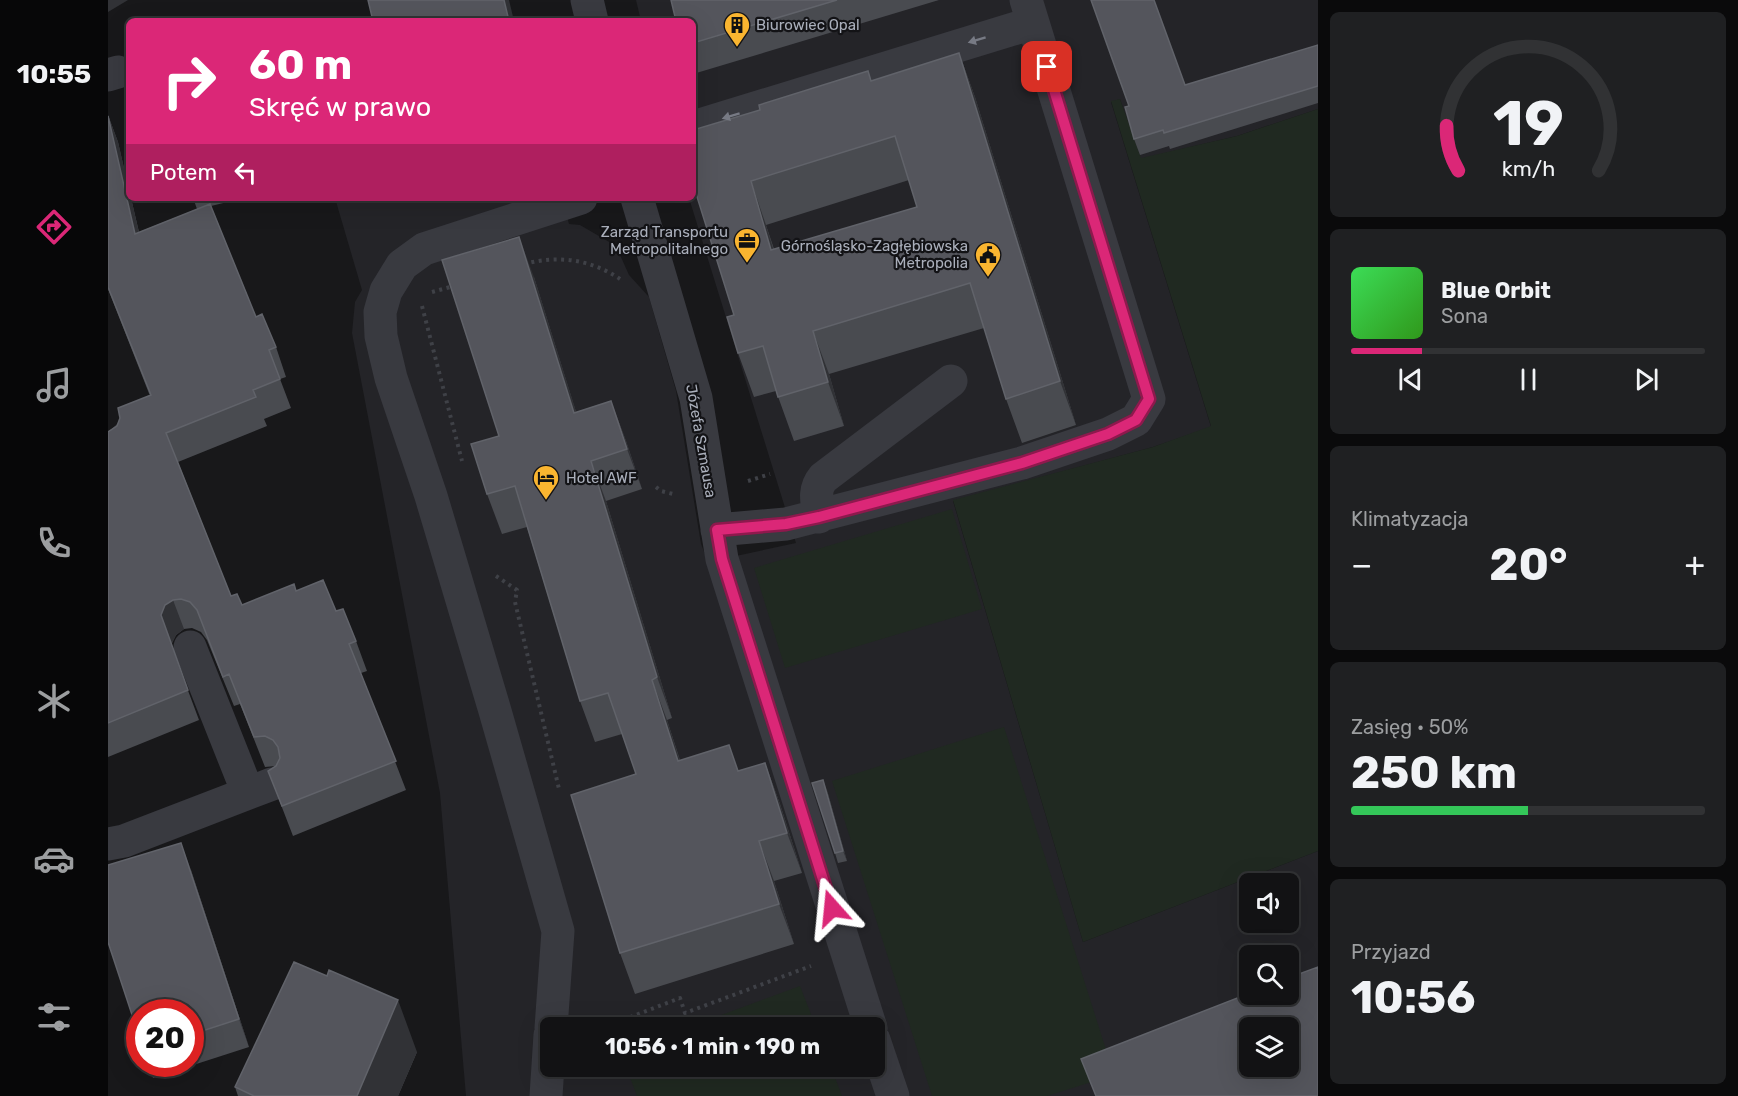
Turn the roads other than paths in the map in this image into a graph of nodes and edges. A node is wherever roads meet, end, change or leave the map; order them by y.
1 (587, 0) edge
2 (1029, 12) edge
3 (591, 18) edge
4 (696, 126) edge
5 (571, 201) edge
6 (638, 201) edge
7 (951, 381) dead end
8 (819, 517) junction
9 (717, 530) junction
10 (190, 647) dead end
11 (108, 844) edge
12 (552, 1017) edge
13 (867, 1017) edge
14 (885, 1074) edge
15 (547, 1077) edge
16 (546, 1096) edge
17 (892, 1096) edge

1 - 3 lane
2 -> 4 lane
2 - 8 lane
5 - 12 lane
6 - 9 lane, Józefa Szmausa
7 - 8 lane
8 - 9 lane
9 - 13 lane, Józefa Szmausa
10 - 11 lane
14 - 17 lane
15 - 16 lane

